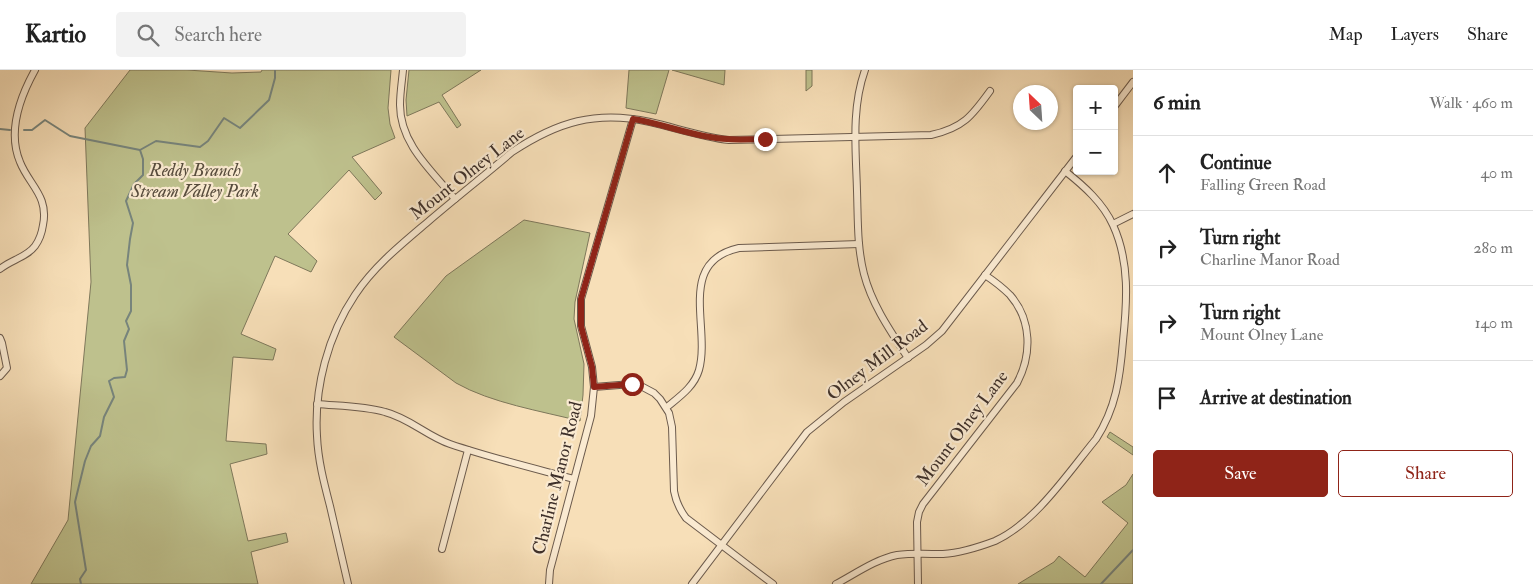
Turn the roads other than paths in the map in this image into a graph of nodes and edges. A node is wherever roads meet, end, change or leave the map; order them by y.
1 (35, 70) edge
2 (403, 70) edge
3 (865, 70) edge
4 (1133, 82) edge
5 (990, 91) dead end
6 (1118, 102) edge
7 (633, 119) junction
8 (856, 137) junction
9 (1073, 161) edge
10 (1065, 171) junction
11 (455, 199) junction
12 (1133, 214) edge
13 (1113, 224) junction
14 (858, 244) junction
15 (0, 269) edge
16 (985, 275) junction
17 (0, 338) edge
18 (908, 358) junction
19 (0, 376) edge
20 (594, 387) junction
21 (317, 404) junction
22 (667, 408) junction
23 (468, 450) junction
24 (574, 479) junction
25 (722, 545) junction
26 (442, 549) dead end
27 (917, 554) junction
28 (348, 584) edge
29 (549, 584) edge
30 (692, 584) edge
31 (773, 584) edge
32 (836, 584) edge
33 (918, 584) edge

1 - 15 street
2 - 11 street
3 - 8 street
4 - 6 street
5 - 8 street, Mount Olney Lane
7 - 8 street, Mount Olney Lane
7 - 11 street, Mount Olney Lane
7 - 20 street, Charline Manor Road
8 - 14 street
9 - 10 street, Olney Mill Road
10 - 13 street
10 - 16 street, Olney Mill Road
11 - 21 street, Mount Olney Lane
12 - 13 street
13 - 27 street
14 - 18 street
14 - 22 street
16 - 18 street, Olney Mill Road
16 - 27 street, Mount Olney Lane
17 - 19 street
18 - 25 street, Olney Mill Road
20 - 22 street
20 - 24 street, Charline Manor Road
21 - 23 street
21 - 28 street, Mount Olney Lane
22 - 25 street
23 - 24 street
23 - 26 street
24 - 29 street, Charline Manor Road
25 - 30 street, Olney Mill Road
25 - 31 street
27 - 32 street
27 - 33 street, Mount Olney Lane

